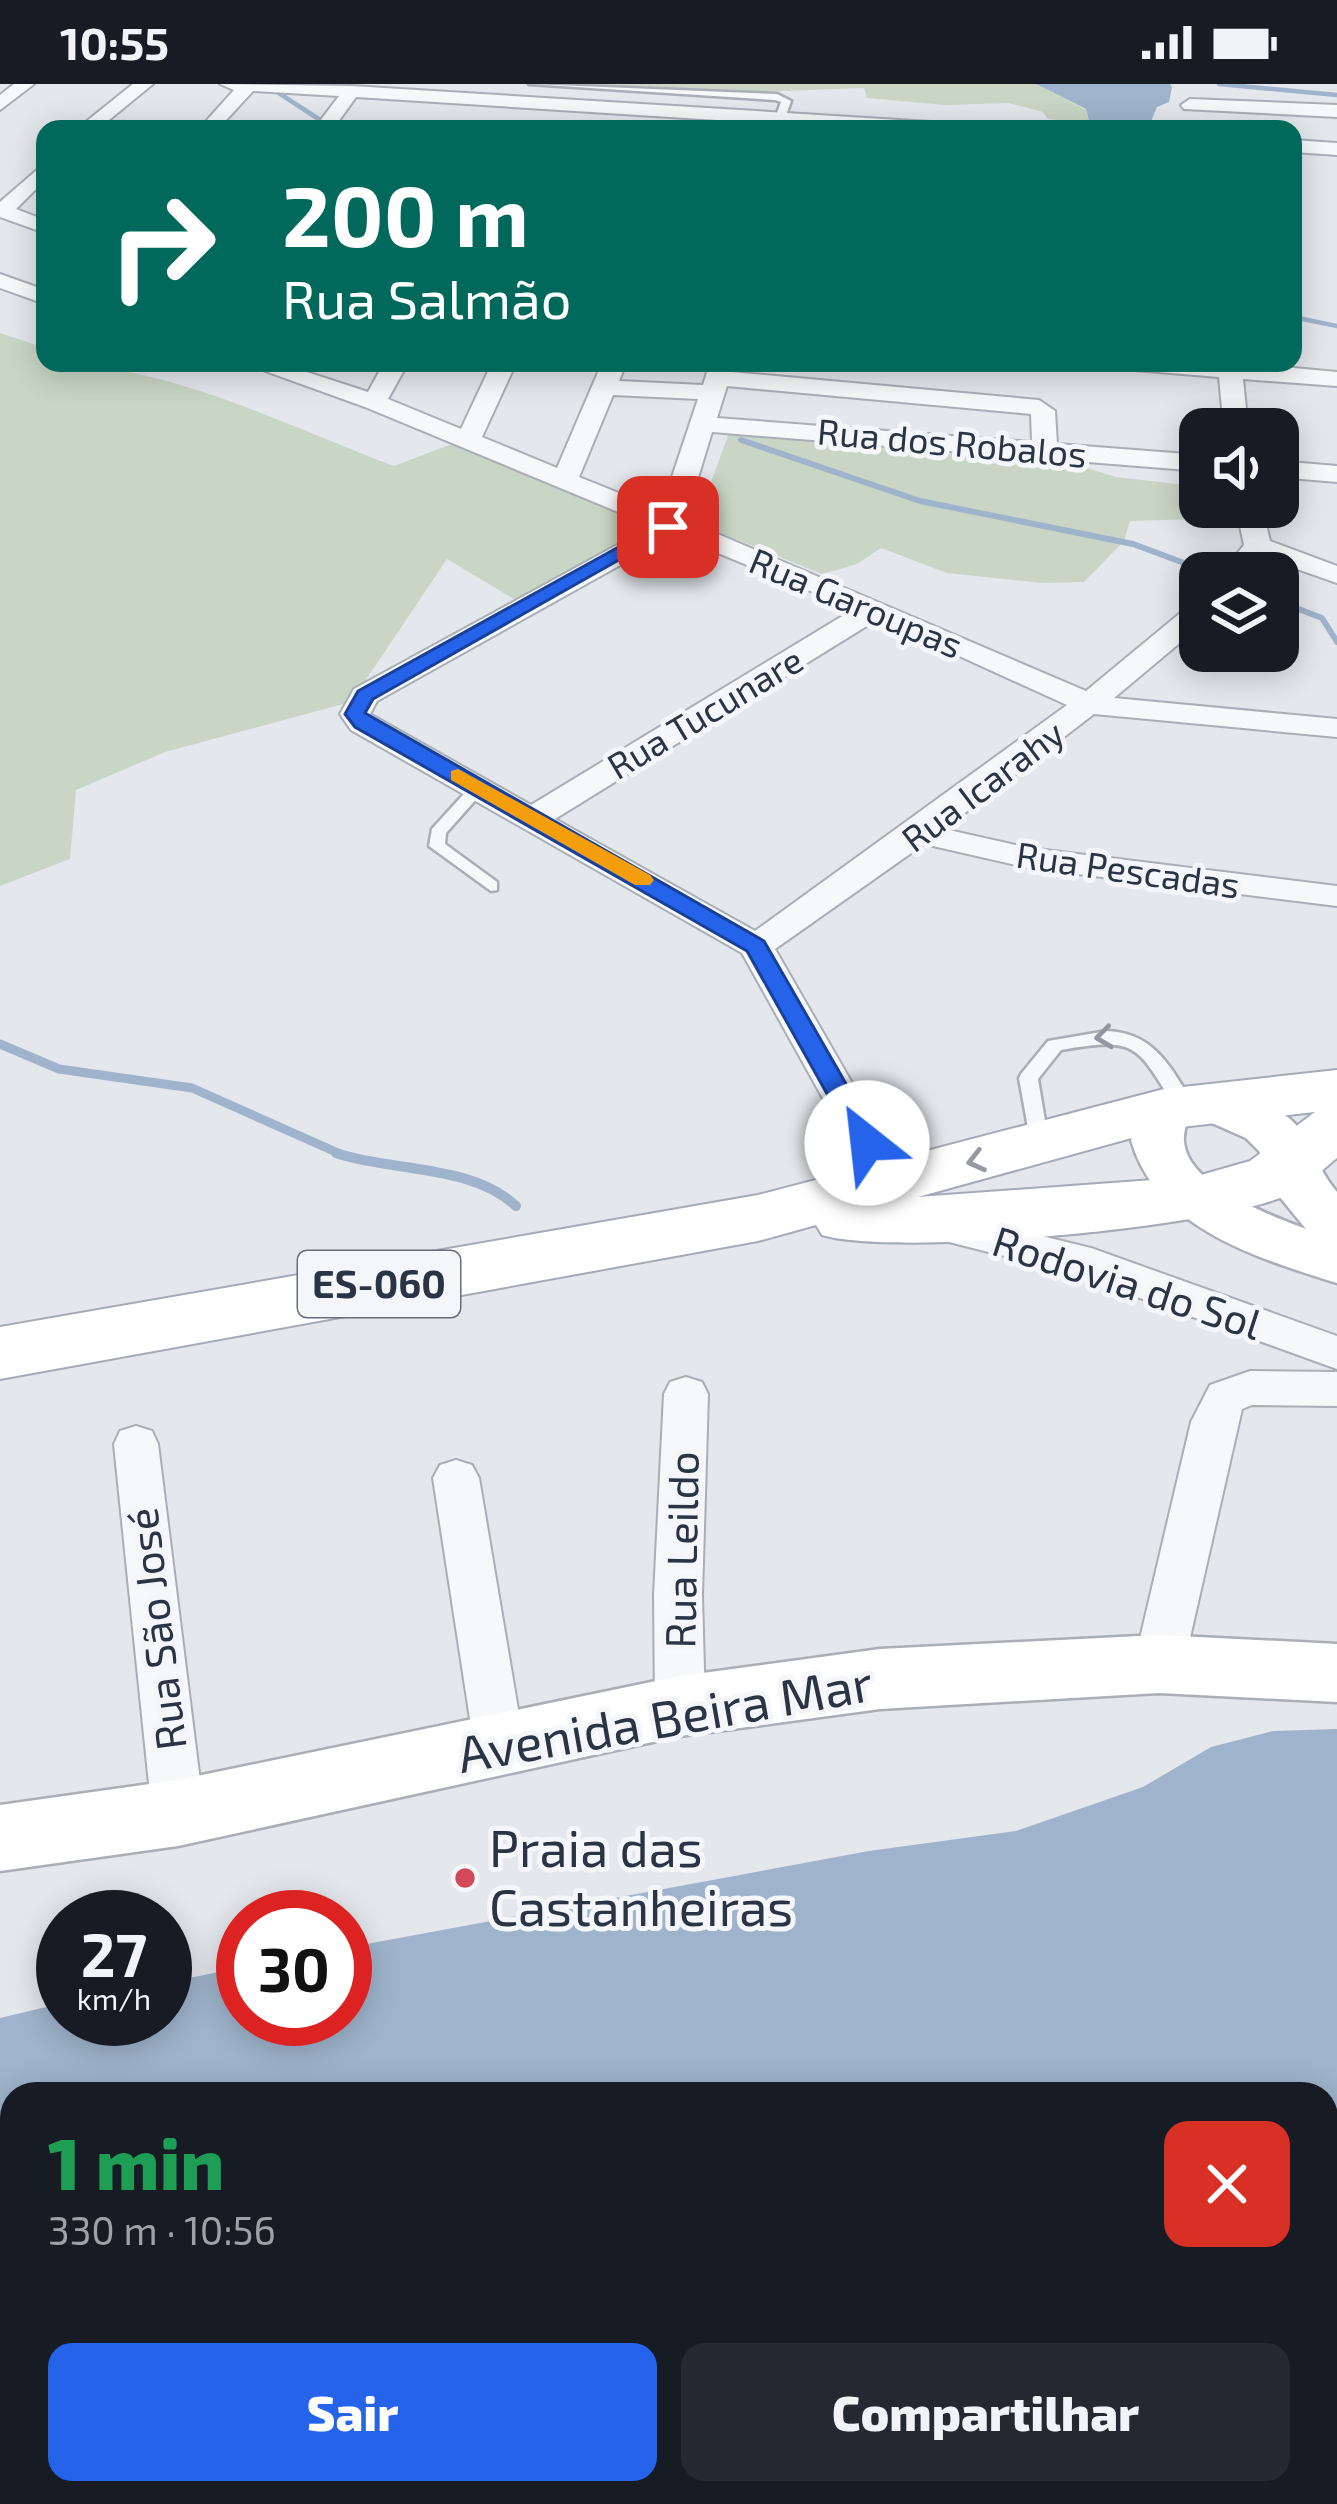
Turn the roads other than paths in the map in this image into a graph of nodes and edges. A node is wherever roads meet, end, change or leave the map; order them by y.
1 (26, 84) edge
2 (144, 84) edge
3 (229, 84) edge
4 (533, 84) edge
5 (1186, 84) edge
6 (248, 85) edge
7 (352, 91) junction
8 (0, 104) edge
9 (1190, 105) junction
10 (548, 106) junction
11 (1337, 111) edge
12 (98, 120) edge
13 (216, 120) edge
14 (330, 120) edge
15 (541, 120) edge
16 (617, 120) edge
17 (785, 120) edge
18 (1191, 120) edge
19 (1302, 147) edge
20 (1337, 149) edge
21 (36, 179) edge
22 (36, 213) edge
23 (4, 214) edge
24 (36, 224) edge
25 (0, 281) edge
26 (36, 294) edge
27 (305, 372) edge
28 (391, 372) edge
29 (500, 372) edge
30 (1231, 372) edge
31 (1279, 372) edge
32 (610, 375) edge
33 (718, 378) edge
34 (1337, 379) edge
35 (815, 386) junction
36 (374, 402) junction
37 (1234, 408) edge
38 (704, 424) junction
39 (806, 431) junction
40 (468, 441) junction
41 (1045, 452) junction
42 (1179, 462) edge
43 (1299, 471) edge
44 (1337, 474) edge
45 (564, 483) junction
46 (668, 527) junction
47 (1254, 528) edge
48 (1258, 546) junction
49 (1253, 552) edge
50 (1337, 575) edge
51 (876, 608) junction
52 (1179, 629) edge
53 (1092, 705) junction
54 (1337, 728) edge
55 (479, 787) junction
56 (535, 817) junction
57 (921, 833) junction
58 (491, 886) dead end
59 (1337, 896) edge
60 (756, 946) junction
61 (1337, 1090) edge
62 (1186, 1107) junction
63 (1039, 1145) junction
64 (1321, 1182) edge
65 (902, 1202) junction
66 (1220, 1213) junction
67 (1337, 1262) edge
68 (0, 1353) edge
69 (1337, 1353) edge
70 (1337, 1389) edge
71 (686, 1394) dead end
72 (136, 1444) dead end
73 (456, 1478) dead end
74 (1159, 1664) junction
75 (1337, 1673) edge
76 (680, 1706) junction
77 (499, 1745) junction
78 (178, 1813) junction
79 (0, 1838) edge

1 - 8 street
2 - 12 street
3 - 6 street
4 - 17 lane
5 - 9 street
6 - 7 street
6 - 13 street
7 - 10 street
7 - 14 street
9 - 11 street
9 - 18 street
10 - 15 street
10 - 16 street
19 - 20 street
21 - 23 street
22 - 23 street
23 - 24 street
25 - 26 street
27 - 36 street, Rua Garoupas
28 - 36 street
29 - 40 street
30 - 37 street
31 - 34 street
32 - 33 street
32 - 45 street
33 - 35 street
33 - 38 street
35 - 39 street
35 - 41 street
36 - 40 street, Rua Garoupas
38 - 39 street, Rua dos Robalos
38 - 46 street
39 - 41 street, Rua dos Robalos
40 - 45 street, Rua Garoupas
41 - 42 street, Rua dos Robalos
43 - 44 street
45 - 46 street, Rua Garoupas
46 - 51 street, Rua Garoupas
46 - 55 street
47 - 48 street
48 - 49 street
48 - 50 street
51 - 53 street, Rua Garoupas
51 - 56 street, Rua Tucunare
52 - 53 street, Rua Icarahy
53 - 54 street, Rua Garoupas
53 - 57 street, Rua Icarahy
55 - 56 street
55 - 58 lane
56 - 60 street
57 - 59 street, Rua Pescadas
57 - 60 street, Rua Icarahy
60 - 65 street
61 - 62 main road, Rodovia do Sol / ES-060
62 - 63 main road, Rodovia do Sol / ES-060
62 -> 63 lane
62 - 64 street
62 - 66 street
63 -> 65 main road, Rodovia do Sol / ES-060
64 - 66 main road, Rodovia do Sol / ES-060
65 - 66 main road, Rodovia do Sol / ES-060
65 - 68 main road, Rodovia do Sol / ES-060
65 - 69 street, Rodovia do Sol
66 - 67 street
70 - 74 street
71 - 76 street, Rua Leildo
72 - 78 street, Rua São José
73 - 77 street
74 - 75 street, Avenida Beira Mar
74 - 76 street, Avenida Beira Mar
76 - 77 street, Avenida Beira Mar
77 - 78 street, Avenida Beira Mar
78 - 79 street, Avenida Beira Mar

